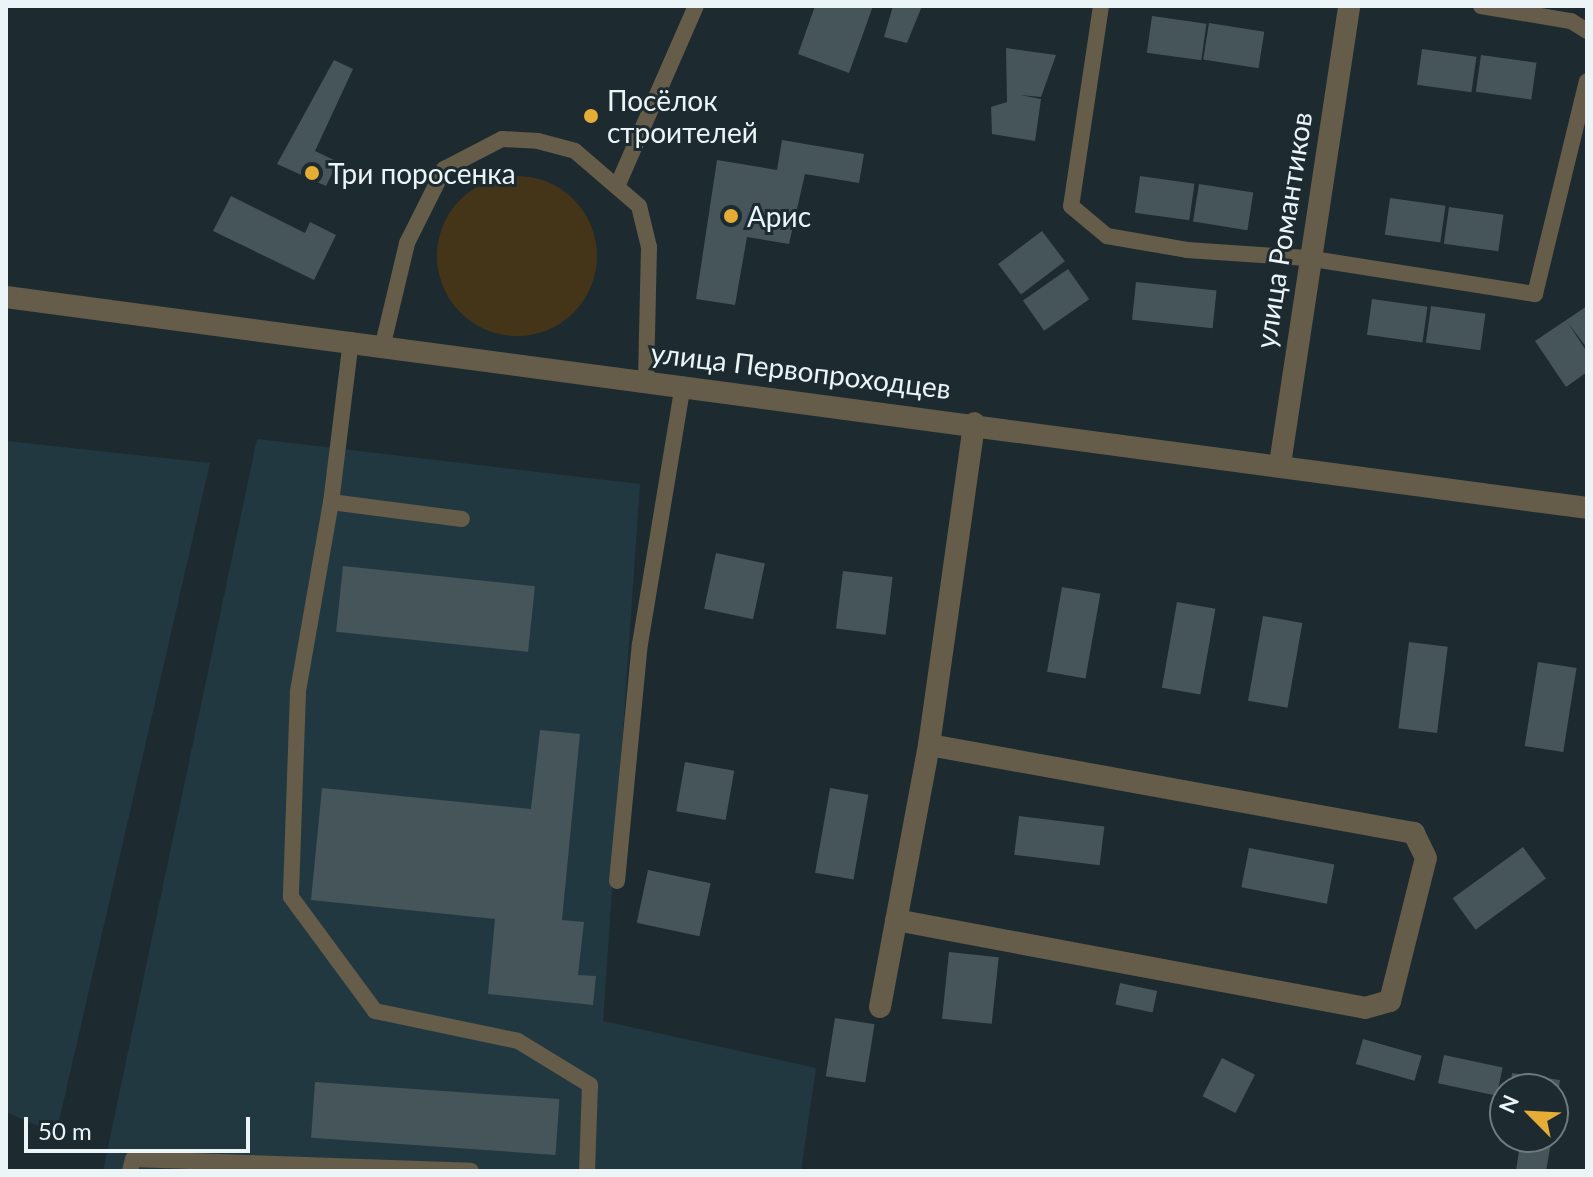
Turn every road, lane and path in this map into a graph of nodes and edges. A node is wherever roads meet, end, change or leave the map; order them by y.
1 (696, 6) edge
2 (1101, 6) edge
3 (1349, 6) edge
4 (1481, 6) edge
5 (1587, 31) edge
6 (1587, 81) edge
7 (619, 182) junction
8 (1307, 258) junction
9 (6, 297) edge
10 (351, 340) junction
11 (383, 344) junction
12 (646, 380) junction
13 (683, 385) junction
14 (974, 423) junction
15 (1280, 464) junction
16 (331, 502) junction
17 (1587, 508) edge
18 (462, 519) dead end
19 (929, 745) junction
20 (617, 881) dead end
21 (896, 920) junction
22 (880, 1007) dead end
23 (442, 1169) edge
24 (130, 1171) edge
25 (471, 1171) edge
26 (587, 1171) edge

1 - 7 lane
2 - 8 lane
3 - 8 street, улица Романтиков
4 - 5 lane
6 - 8 lane
7 - 11 lane
7 - 12 lane
8 - 15 street, улица Романтиков
9 - 10 street, улица Первопроходцев
10 - 11 street, улица Первопроходцев
10 - 16 lane
11 - 12 street, улица Первопроходцев
12 - 13 street, улица Первопроходцев
13 - 14 street, улица Первопроходцев
13 - 20 lane
14 - 15 street, улица Первопроходцев
14 - 19 street
15 - 17 street, улица Первопроходцев
16 - 18 lane
16 - 26 lane
19 - 21 street
19 - 21 street
21 - 22 street
23 - 24 lane
23 - 25 lane

